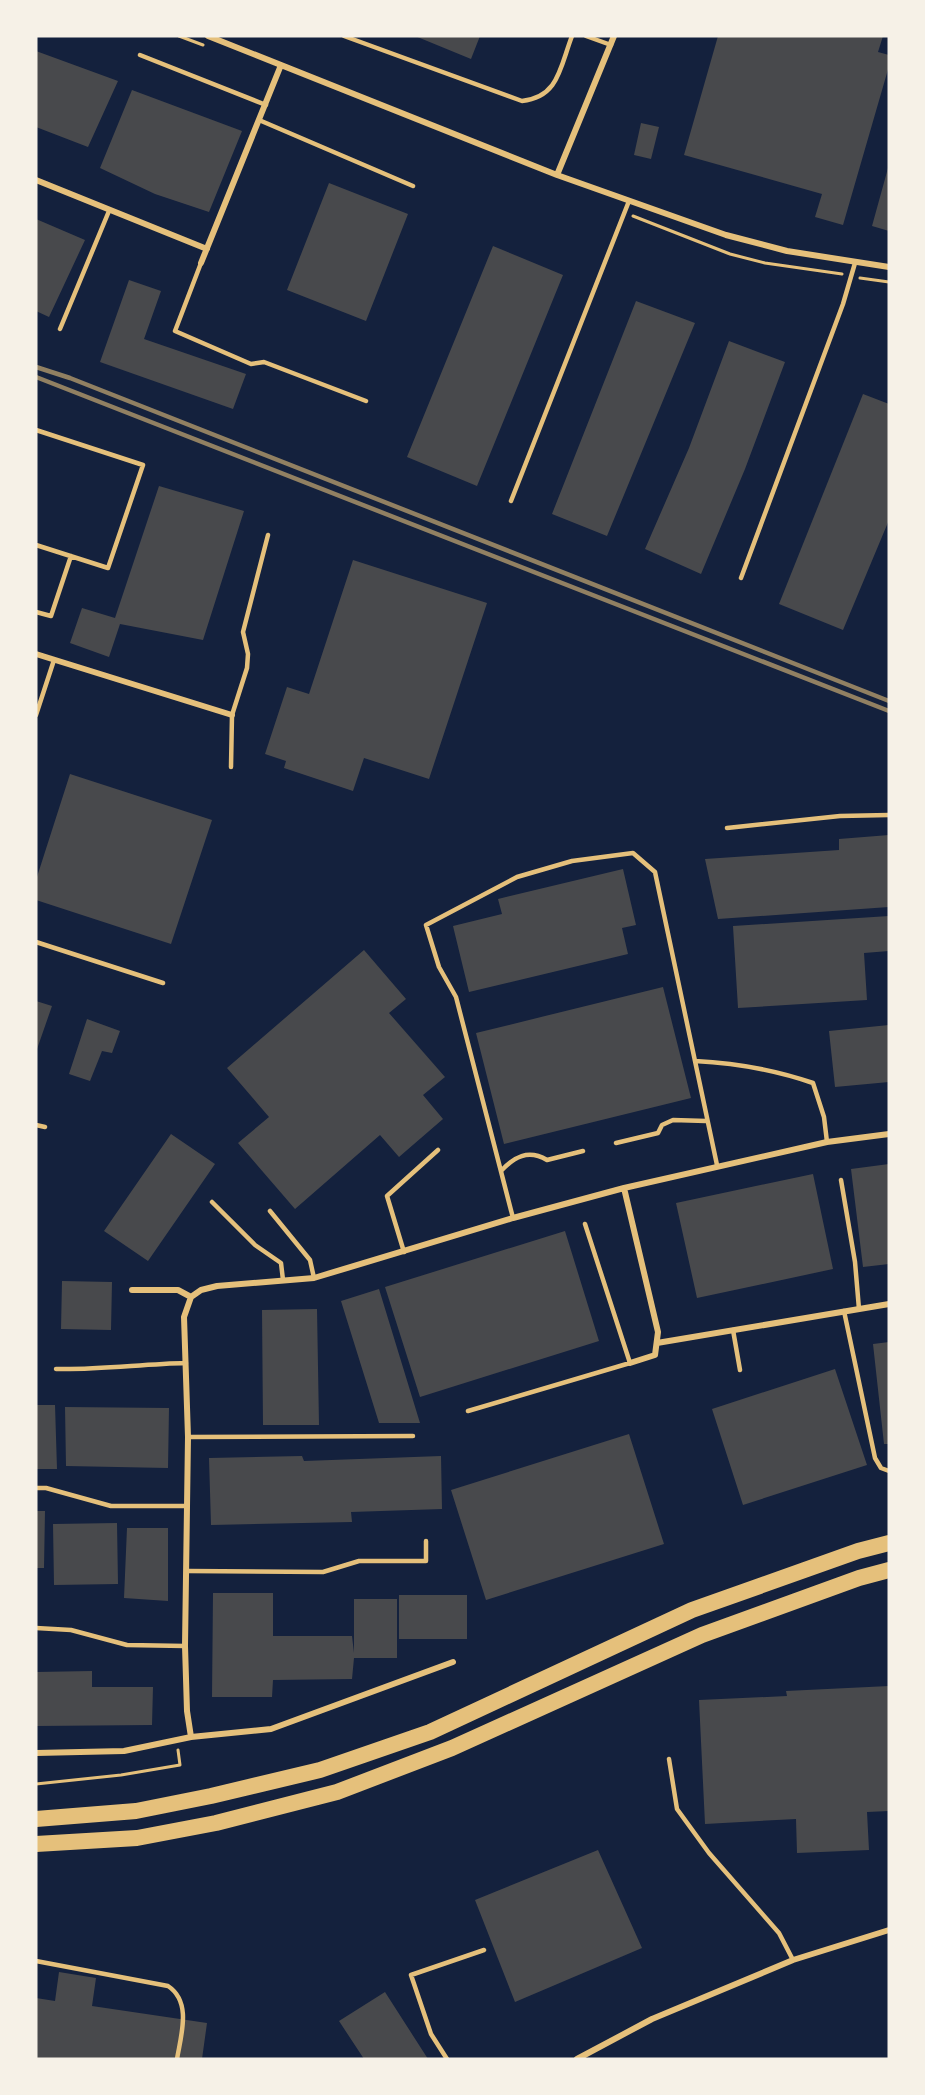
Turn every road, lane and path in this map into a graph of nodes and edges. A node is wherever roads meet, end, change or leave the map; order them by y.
1 (208, 36) edge
2 (344, 36) edge
3 (572, 36) edge
4 (586, 36) edge
5 (614, 36) edge
6 (610, 45) junction
7 (140, 55) dead end
8 (281, 65) junction
9 (266, 105) junction
10 (260, 120) junction
11 (557, 175) junction
12 (36, 180) edge
13 (413, 186) dead end
14 (629, 201) junction
15 (109, 211) junction
16 (207, 249) junction
17 (201, 263) joint
18 (855, 263) junction
19 (889, 267) edge
20 (60, 329) dead end
21 (366, 401) dead end
22 (36, 430) edge
23 (511, 501) dead end
24 (268, 535) dead end
25 (36, 546) edge
26 (71, 556) junction
27 (741, 578) dead end
28 (36, 612) edge
29 (36, 654) edge
30 (54, 660) junction
31 (36, 715) edge
32 (232, 715) junction
33 (231, 767) dead end
34 (889, 815) edge
35 (727, 828) dead end
36 (36, 942) edge
37 (163, 983) dead end
38 (695, 1061) junction
39 (706, 1121) junction
40 (36, 1125) edge
41 (45, 1127) dead end
42 (889, 1134) edge
43 (827, 1142) junction
44 (616, 1143) dead end
45 (438, 1150) dead end
46 (583, 1151) dead end
47 (717, 1165) junction
48 (501, 1171) junction
49 (841, 1180) dead end
50 (624, 1188) junction
51 (212, 1202) dead end
52 (270, 1211) dead end
53 (513, 1218) junction
54 (585, 1224) dead end
55 (404, 1252) junction
56 (314, 1278) junction
57 (283, 1280) junction
58 (132, 1290) dead end
59 (191, 1297) junction
60 (889, 1304) edge
61 (860, 1309) junction
62 (844, 1311) junction
63 (733, 1330) junction
64 (657, 1343) junction
65 (186, 1363) junction
66 (630, 1363) junction
67 (56, 1369) dead end
68 (740, 1370) dead end
69 (468, 1411) dead end
70 (413, 1436) dead end
71 (188, 1437) junction
72 (889, 1471) edge
73 (36, 1488) edge
74 (186, 1506) junction
75 (426, 1541) dead end
76 (889, 1544) edge
77 (889, 1570) edge
78 (188, 1571) junction
79 (36, 1629) edge
80 (185, 1646) junction
81 (453, 1662) dead end
82 (191, 1737) junction
83 (177, 1741) junction
84 (36, 1753) edge
85 (669, 1759) dead end
86 (36, 1784) edge
87 (36, 1819) edge
88 (36, 1844) edge
89 (889, 1930) edge
90 (484, 1950) dead end
91 (793, 1960) junction
92 (36, 1961) edge
93 (177, 2059) edge
94 (447, 2059) edge
95 (577, 2059) edge

1 - 8 street
2 - 3 lane
4 - 6 lane
5 - 6 street
6 - 11 street
7 - 9 lane
8 - 9 street
8 - 11 street
9 - 10 street
10 - 13 lane
10 - 16 street
11 - 14 street
12 - 15 street
14 - 18 street
14 - 23 lane
15 - 16 street
15 - 20 lane
16 - 17 street
17 - 21 lane
18 - 19 street
18 - 27 lane
22 - 26 lane
24 - 32 lane
25 - 26 lane
26 - 28 lane
29 - 30 street
30 - 31 lane
30 - 32 street
32 - 33 lane
34 - 35 lane
36 - 37 lane
38 - 39 lane
38 - 43 lane
38 - 48 lane
39 - 44 lane
39 - 47 lane
40 - 41 lane
42 - 43 street
43 - 47 street
45 - 55 lane
46 - 48 lane
47 - 50 street
48 - 53 lane
49 - 61 lane
50 - 53 street
50 - 64 street
51 - 57 lane
52 - 56 lane
53 - 55 street
54 - 66 lane
55 - 56 street
56 - 57 street
57 - 59 street
58 - 59 street
59 - 65 street
60 - 61 street
61 - 62 street
62 - 63 street
62 - 72 lane
63 - 64 street
63 - 68 lane
64 - 66 street
65 - 67 lane
65 - 71 street
66 - 69 lane
70 - 71 lane
71 - 74 street
73 - 74 lane
74 - 78 street
75 - 78 lane
76 - 87 highway
77 - 88 highway
78 - 80 street
79 - 80 lane
80 - 82 street
81 - 82 street
82 - 83 street
83 - 84 street
83 - 86 path
85 - 91 lane
89 - 91 street
90 - 94 lane
91 - 95 street
92 - 93 lane

